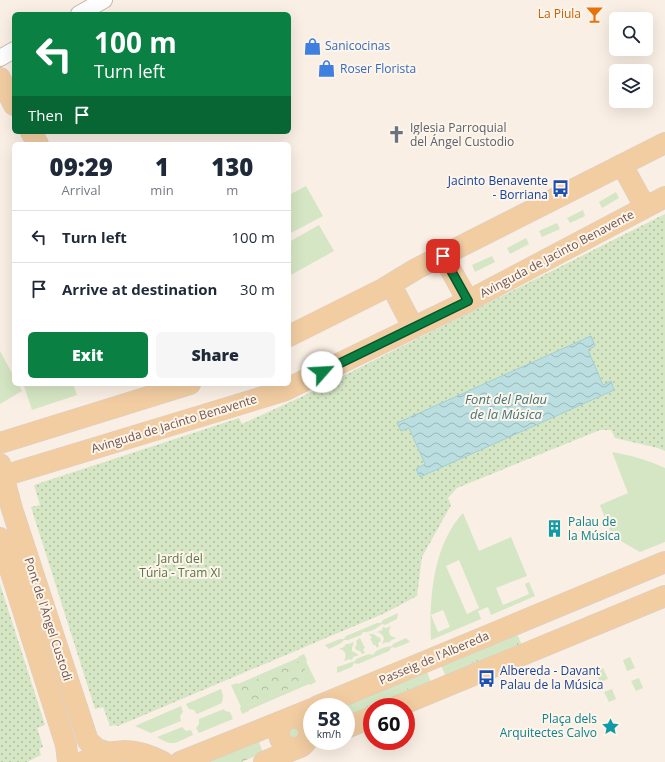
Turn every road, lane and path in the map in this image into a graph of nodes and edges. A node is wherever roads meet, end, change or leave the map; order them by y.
1 (104, 0) edge
2 (83, 12) edge
3 (12, 51) edge
4 (0, 58) edge
5 (0, 78) edge
6 (12, 101) edge
7 (665, 143) edge
8 (622, 165) junction
9 (665, 197) edge
10 (645, 207) junction
11 (443, 256) junction
12 (391, 285) junction
13 (468, 301) junction
14 (413, 327) junction
15 (291, 335) edge
16 (179, 386) edge
17 (184, 420) junction
18 (0, 443) edge
19 (1, 472) edge
20 (0, 538) edge
21 (665, 562) edge
22 (619, 581) junction
23 (665, 596) edge
24 (552, 609) junction
25 (630, 610) junction
26 (561, 638) junction
27 (338, 698) edge
28 (415, 699) edge
29 (303, 713) edge
30 (287, 719) junction
31 (303, 720) edge
32 (303, 746) edge
33 (106, 752) junction
34 (68, 762) edge
35 (83, 762) edge
36 (163, 762) edge
37 (180, 762) edge
38 (264, 762) edge

1 - 2 street
3 - 4 street
5 - 6 main road
7 - 8 main road
8 - 10 main road
8 - 11 main road
9 - 10 main road, Avinguda de Jacinto Benavente
10 - 13 main road, Avinguda de Jacinto Benavente
11 - 12 main road
11 - 13 main road
12 - 14 main road
12 - 15 main road
13 - 14 main road, Avinguda de Jacinto Benavente
14 - 17 main road, Avinguda de Jacinto Benavente
16 - 17 main road
16 - 18 main road
17 - 19 main road, Avinguda de Jacinto Benavente
19 - 33 main road, Pont de l'Àngel Custodi
20 - 34 main road, Pont de l'Àngel Custodi
21 - 22 main road, Passeig de l'Albereda
22 - 24 main road, Passeig de l'Albereda
22 - 25 main road
23 - 25 main road
24 - 26 main road
24 - 27 main road, Passeig de l'Albereda
25 - 26 main road
26 - 28 main road
29 - 30 main road
30 - 31 main road
30 - 37 main road
32 - 38 main road
33 - 35 main road
33 - 36 main road

